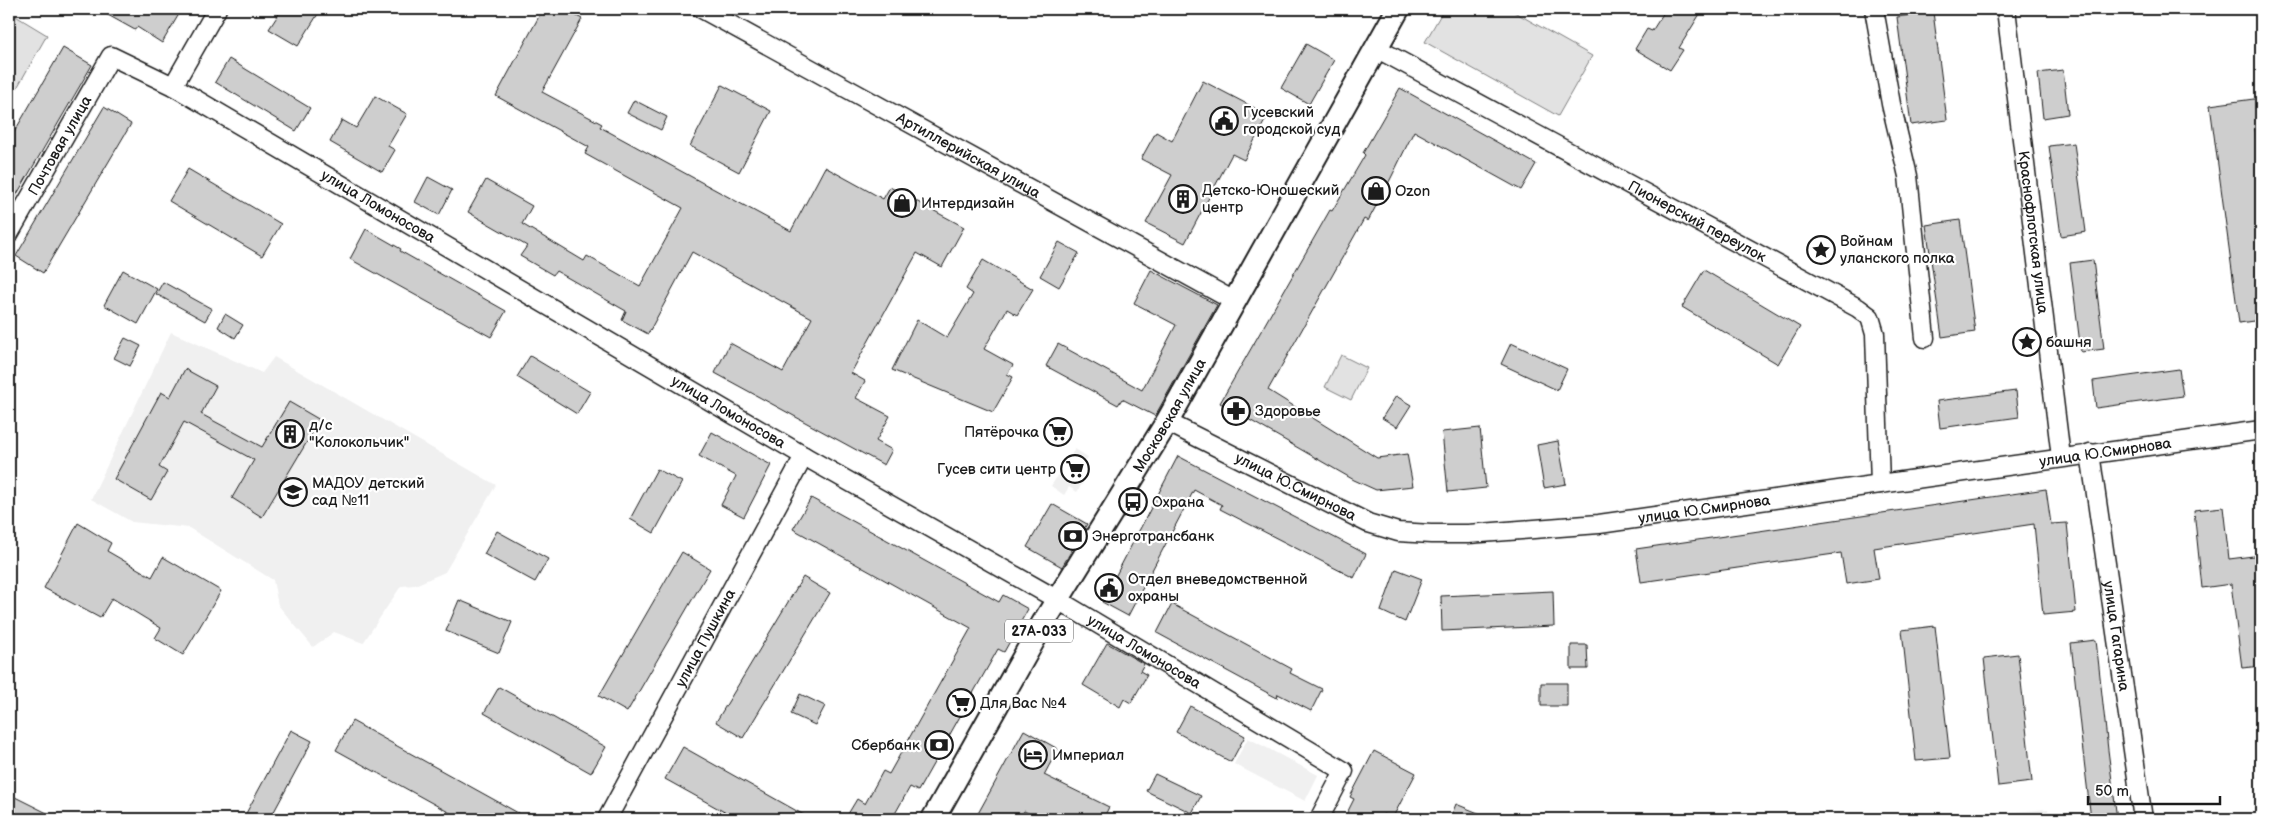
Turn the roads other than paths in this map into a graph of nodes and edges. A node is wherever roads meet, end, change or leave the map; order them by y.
1 (217, 9) edge
2 (702, 9) edge
3 (1398, 9) edge
4 (1874, 9) edge
5 (2006, 9) edge
6 (1376, 48) junction
7 (111, 56) joint
8 (173, 86) junction
9 (9, 234) edge
10 (1234, 301) junction
11 (1925, 338) dead end
12 (1167, 422) junction
13 (2261, 430) edge
14 (2090, 452) junction
15 (804, 456) junction
16 (2062, 457) junction
17 (1880, 484) junction
18 (1058, 600) junction
19 (609, 819) edge
20 (933, 819) edge
21 (1319, 819) edge
22 (2143, 819) edge

1 - 8 street
2 - 10 street, Артиллерийская улица
3 - 6 main road, Московская улица / 27А-033
4 - 11 street
5 - 16 street, Краснофлотская улица
6 - 10 main road, Московская улица / 27А-033
6 - 17 street, Пионерский переулок
7 - 8 street, улица Ломоносова
7 - 9 street, Почтовая улица
8 - 15 street, улица Ломоносова
10 - 12 main road, Московская улица / 27А-033
12 - 17 street, улица Ю.Смирнова
12 - 18 main road, Московская улица / 27А-033
13 - 14 street, улица Ю.Смирнова
14 - 16 street, улица Ю.Смирнова
14 - 22 street, улица Гагарина
15 - 18 street, улица Ломоносова
15 - 19 street, улица Пушкина
16 - 17 street, улица Ю.Смирнова
18 - 20 main road, Московская улица / 27А-033
18 - 21 street, улица Ломоносова

